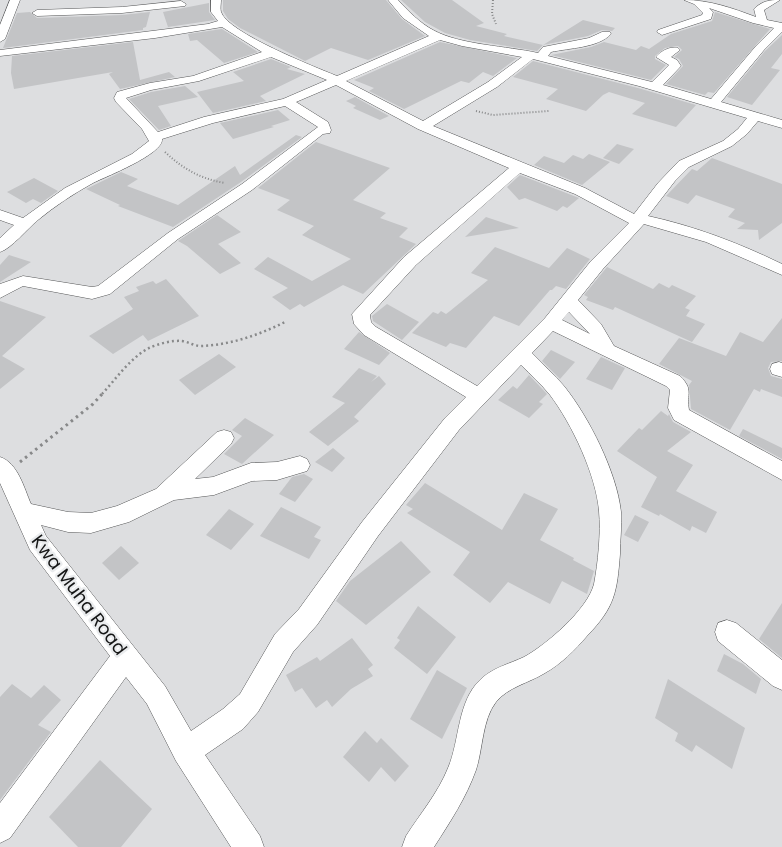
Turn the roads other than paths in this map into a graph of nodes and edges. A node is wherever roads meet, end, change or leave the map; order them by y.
1 (15, 0) edge
2 (216, 0) edge
3 (393, 0) edge
4 (775, 0) edge
5 (694, 1) edge
6 (181, 4) dead end
7 (37, 14) dead end
8 (120, 19) edge
9 (762, 22) junction
10 (224, 23) junction
11 (3, 24) edge
12 (782, 26) edge
13 (662, 32) dead end
14 (606, 34) dead end
15 (439, 36) junction
16 (0, 39) edge
17 (674, 50) dead end
18 (0, 53) edge
19 (271, 53) junction
20 (536, 57) junction
21 (336, 80) junction
22 (655, 86) junction
23 (287, 102) junction
24 (714, 103) junction
25 (754, 117) junction
26 (782, 124) edge
27 (423, 126) junction
28 (156, 140) junction
29 (518, 167) junction
30 (0, 215) edge
31 (638, 220) junction
32 (23, 225) junction
33 (0, 247) edge
34 (782, 270) edge
35 (0, 292) edge
36 (568, 300) junction
37 (551, 322) junction
38 (606, 350) junction
39 (521, 354) junction
40 (479, 396) junction
41 (224, 438) dead end
42 (300, 465) dead end
43 (3, 469) edge
44 (782, 471) edge
45 (169, 491) junction
46 (22, 511) junction
47 (727, 632) dead end
48 (130, 662) junction
49 (782, 677) edge
50 (186, 751) junction
51 (0, 828) edge
52 (248, 847) edge
53 (417, 847) edge

1 - 11 street
2 - 10 street
3 - 15 street
4 - 9 street
5 - 9 street
5 - 13 street
6 - 8 street
7 - 8 street
8 - 10 street
8 - 18 street
9 - 12 street
10 - 19 street
11 - 16 street
12 - 24 street
14 - 20 street
15 - 20 street
15 - 21 street
17 - 22 street
19 - 21 street
19 - 28 street
20 - 22 street
20 - 27 street
21 - 23 street
21 - 27 street
22 - 24 street
23 - 28 street
23 - 35 street
24 - 25 street
25 - 26 street
25 - 31 street
27 - 29 street
28 - 32 street
29 - 31 street
29 - 40 street
30 - 32 street
31 - 34 street
31 - 36 street
32 - 33 street
36 - 37 street
36 - 38 street
37 - 38 street
37 - 39 street
38 - 44 street
39 - 40 street
39 - 53 street
40 - 50 street
41 - 45 street
42 - 45 street
43 - 46 street, Kwa Muha Road
45 - 46 street
46 - 48 street, Kwa Muha Road
47 - 49 street
48 - 50 street, Kwa Muha Road
48 - 51 street
50 - 52 street, Kwa Muha Road

